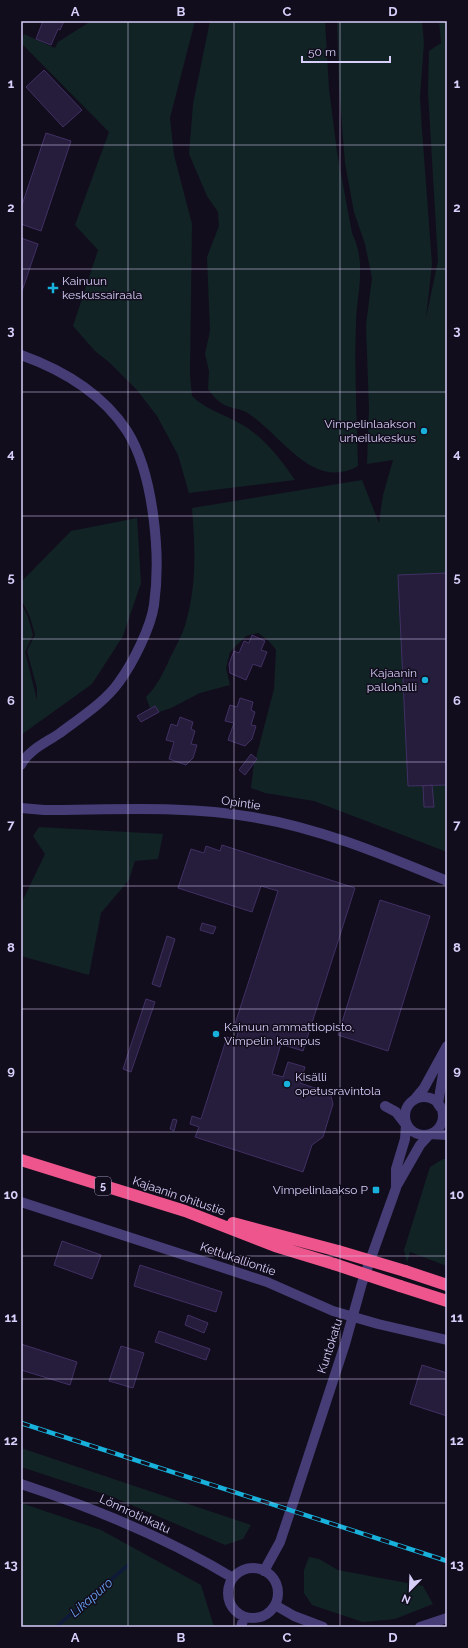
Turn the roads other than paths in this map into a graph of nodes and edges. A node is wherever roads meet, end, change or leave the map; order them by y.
1 (21, 355) edge
2 (21, 765) edge
3 (21, 808) edge
4 (447, 881) edge
5 (447, 1046) edge
6 (447, 1050) edge
7 (413, 1100) junction
8 (438, 1104) junction
9 (447, 1115) edge
10 (406, 1125) junction
11 (430, 1134) junction
12 (447, 1135) edge
13 (21, 1160) edge
14 (396, 1188) junction
15 (21, 1202) edge
16 (185, 1211) junction
17 (447, 1285) edge
18 (447, 1301) edge
19 (354, 1317) junction
20 (447, 1340) edge
21 (21, 1484) edge
22 (264, 1571) junction
23 (233, 1578) junction
24 (275, 1605) junction
25 (244, 1617) junction
26 (447, 1618) edge
27 (241, 1627) edge
28 (323, 1627) edge
29 (420, 1627) edge

1 - 2 street
3 - 4 street, Opintie
5 - 7 street
6 - 8 street
7 - 8 street
7 - 10 street
7 - 10 street
8 - 9 street
8 - 11 street
10 - 11 street
10 - 14 street, Kuntokatu
11 - 12 street
11 - 14 street
13 - 16 highway, Kajaanin ohitustie / 5
14 - 19 street, Kuntokatu
15 - 19 street, Kettukalliontie
16 - 17 highway, 5, bridge
16 - 18 highway, Kajaanin ohitustie / 5, bridge
19 - 20 street, Kettukalliontie
19 - 22 street, Kuntokatu
21 - 23 street, Lönnrotinkatu
22 - 23 street
22 - 24 street
23 - 25 street
24 - 25 street
24 - 28 street
25 - 27 street
26 - 29 street

